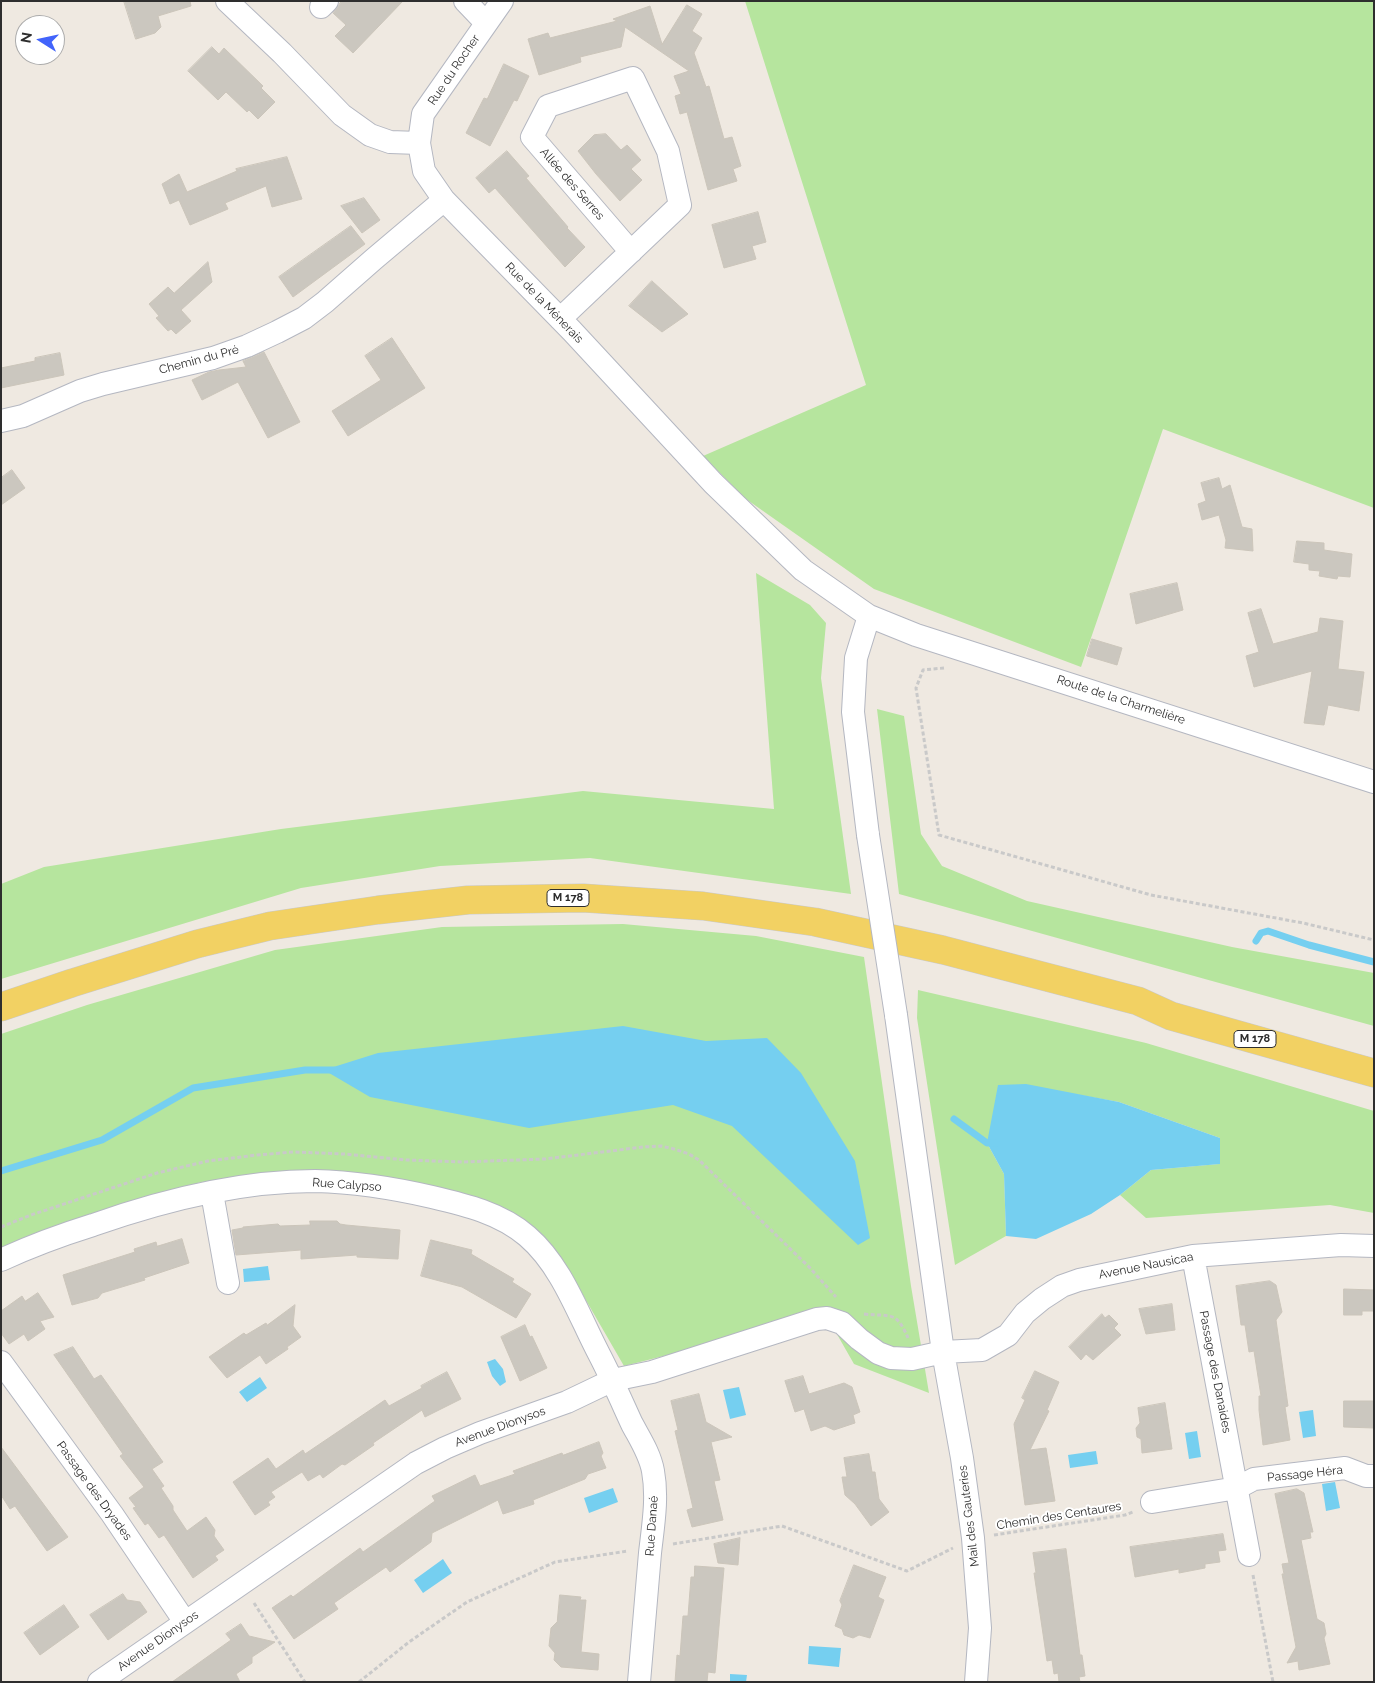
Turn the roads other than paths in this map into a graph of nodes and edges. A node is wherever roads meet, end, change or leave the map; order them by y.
1 (227, 1) edge
2 (465, 1) edge
3 (502, 1) edge
4 (486, 23) junction
5 (419, 144) junction
6 (444, 200) junction
7 (631, 252) junction
8 (560, 319) junction
9 (1, 421) edge
10 (869, 616) junction
11 (1374, 782) edge
12 (1138, 1001) junction
13 (1, 1007) edge
14 (1374, 1054) edge
15 (1374, 1073) edge
16 (212, 1193) junction
17 (1374, 1246) edge
18 (1193, 1256) junction
19 (1, 1260) edge
20 (228, 1283) dead end
21 (943, 1352) junction
22 (1, 1362) edge
23 (613, 1380) junction
24 (1374, 1476) edge
25 (1237, 1488) junction
26 (1152, 1502) road end
27 (1249, 1555) road end
28 (185, 1622) junction
29 (99, 1682) edge
30 (639, 1682) edge
31 (976, 1682) edge

1 - 5 street
2 - 4 street
3 - 4 street, Rue du Rocher
4 - 5 street, Rue du Rocher
5 - 6 street, Rue de la Ménerais
6 - 8 street, Rue de la Ménerais
6 - 9 street, Chemin du Pré
7 - 7 street, Allée des Serres
7 - 8 street, Allée des Serres
8 - 10 street, Rue de la Ménerais
10 - 11 street, Route de la Charmelière
10 - 21 street, Mail des Gauteries, bridge
12 - 13 main road, M 178
12 - 14 main road, M 178
12 - 15 main road, M 178
16 - 19 street, Rue Calypso
16 - 20 street
16 - 23 street, Rue Calypso
17 - 18 street, Avenue Nausicaa
18 - 21 street, Avenue Nausicaa
18 - 25 street, Passage des Danaides
21 - 23 street, Avenue Dionysos
21 - 31 street, Mail des Gauteries
22 - 28 street, Passage des Dryades
23 - 28 street, Avenue Dionysos
23 - 30 street, Rue Danaé
24 - 25 street, Passage Héra
25 - 26 street
25 - 27 street, Passage des Danaides
28 - 29 street, Avenue Dionysos

